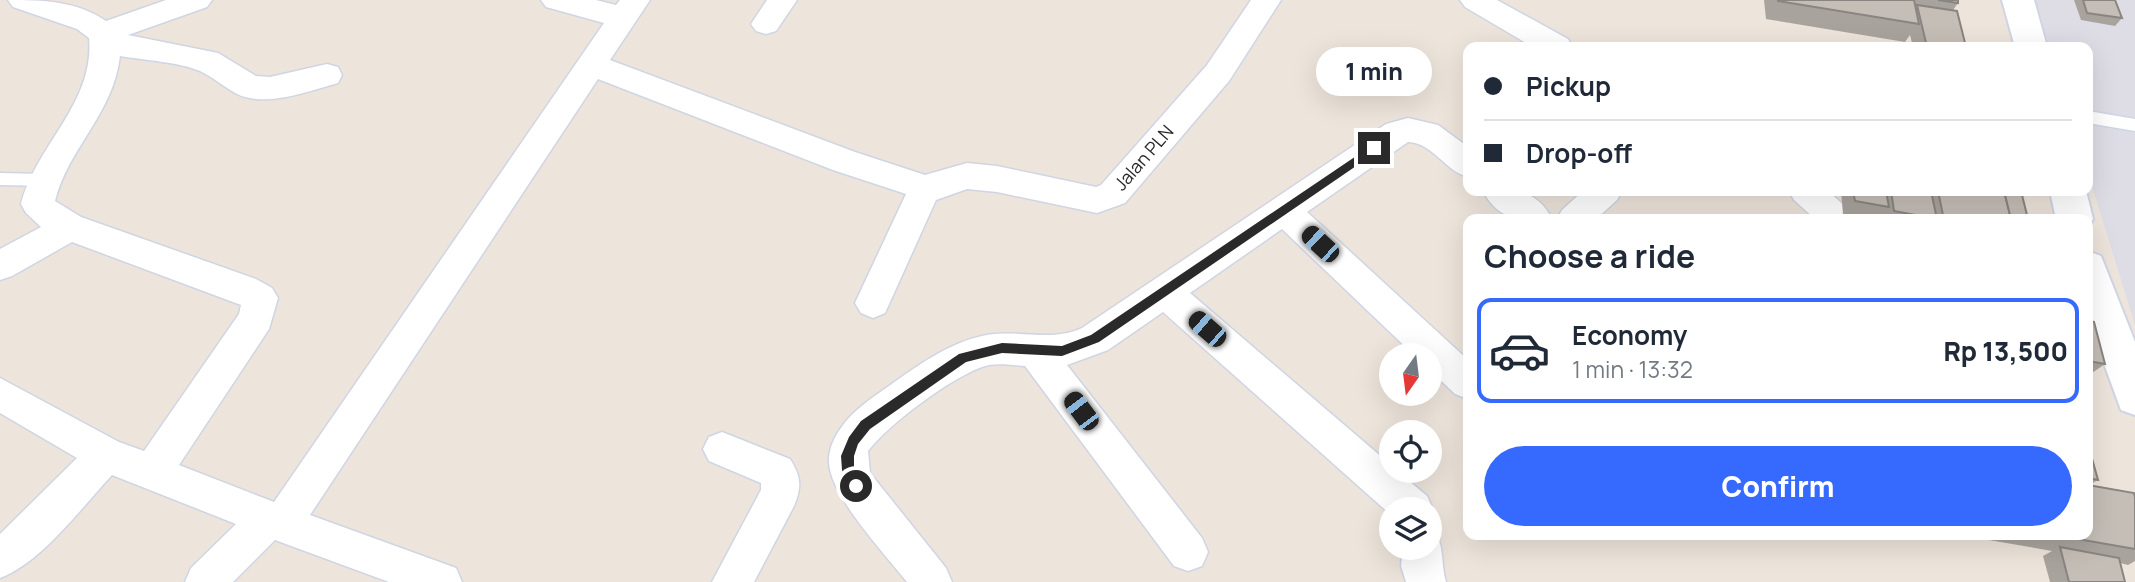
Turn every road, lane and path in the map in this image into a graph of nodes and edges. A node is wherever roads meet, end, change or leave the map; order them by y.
1 (23, 0) edge
2 (129, 0) edge
3 (197, 0) edge
4 (556, 0) edge
5 (1266, 0) edge
6 (1475, 0) edge
7 (2018, 0) edge
8 (628, 9) edge
9 (101, 35) junction
10 (1548, 42) edge
11 (2030, 42) edge
12 (591, 65) junction
13 (327, 75) dead end
14 (2093, 118) edge
15 (2135, 125) edge
16 (1463, 162) edge
17 (0, 179) edge
18 (44, 180) junction
19 (925, 188) junction
20 (1506, 196) edge
21 (1599, 196) edge
22 (1812, 196) edge
23 (2069, 196) edge
24 (1283, 210) junction
25 (1529, 214) edge
26 (1580, 214) edge
27 (1832, 214) edge
28 (2074, 214) edge
29 (69, 228) junction
30 (0, 266) edge
31 (2093, 278) edge
32 (1166, 293) junction
33 (873, 303) dead end
34 (2125, 345) edge
35 (1035, 351) junction
36 (1463, 378) edge
37 (0, 394) edge
38 (2135, 397) edge
39 (722, 449) dead end
40 (106, 455) junction
41 (152, 472) junction
42 (1399, 497) edge
43 (275, 521) junction
44 (1188, 552) dead end
45 (0, 559) edge
46 (1422, 560) edge
47 (205, 582) edge
48 (442, 582) edge
49 (732, 582) edge
50 (932, 582) edge
51 (1426, 582) edge

1 - 9 street
2 - 9 street
3 - 9 street
4 - 8 street
5 - 19 street, Jalan PLN
6 - 10 street
7 - 11 main road
8 - 12 street
9 - 13 street
9 - 18 street
12 - 19 street
12 - 43 street
14 - 15 lane
16 - 24 street
17 - 18 lane
18 - 29 street
19 - 33 street
20 - 25 street
21 - 26 street
22 - 27 street
23 - 28 main road
24 - 32 street
24 - 36 street
29 - 30 street
29 - 41 street
31 - 34 main road
32 - 35 street
32 - 42 street
34 - 38 main road
35 - 44 street
35 - 50 street
37 - 40 street
39 - 49 street
40 - 41 street
40 - 45 street
41 - 43 street
43 - 47 street
43 - 48 street
46 - 51 street

